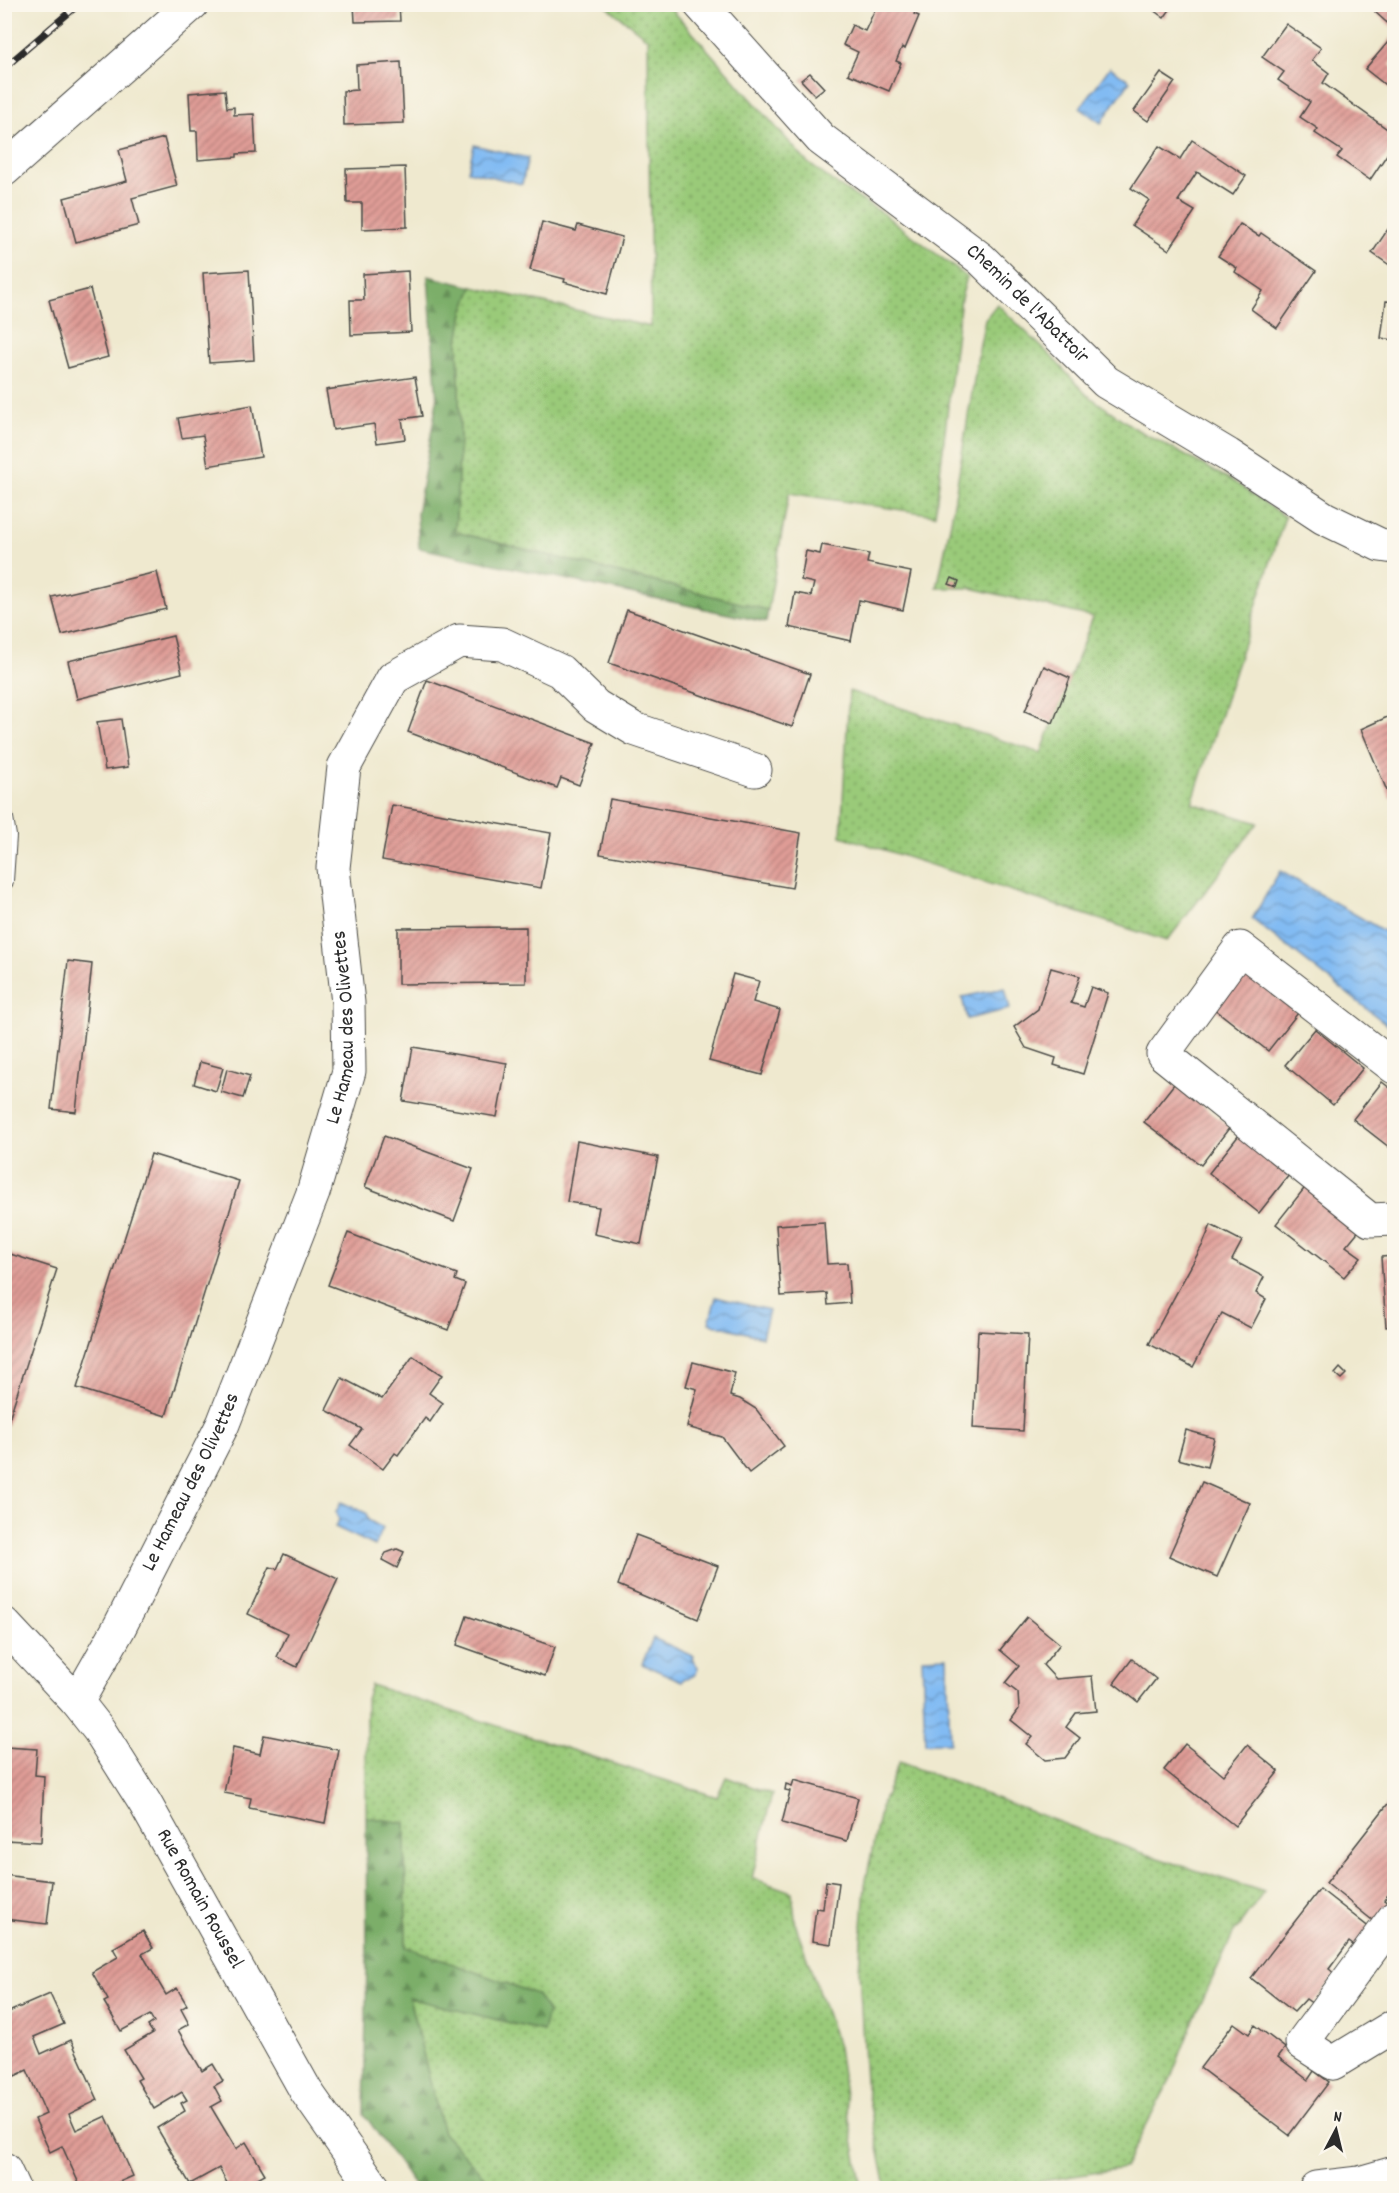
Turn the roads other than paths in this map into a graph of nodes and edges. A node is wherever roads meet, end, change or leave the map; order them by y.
1 (192, 4) edge
2 (700, 4) edge
3 (4, 170) edge
4 (1395, 547) edge
5 (755, 770) dead end
6 (4, 818) edge
7 (4, 881) edge
8 (1395, 1067) edge
9 (1395, 1219) edge
10 (4, 1624) edge
11 (76, 1702) junction
12 (1395, 1918) edge
13 (1395, 2026) edge
14 (4, 2169) edge
15 (1395, 2174) edge
16 (13, 2188) edge
17 (374, 2188) edge
18 (1316, 2188) edge

1 - 3 street
2 - 4 street, Chemin de l'Abattoir
5 - 11 street, Le Hameau des Olivettes
6 - 7 lane
8 - 9 street
10 - 11 street, Rue Romain Roussel
11 - 17 street, Rue Romain Roussel
12 - 13 street
14 - 16 street
15 - 18 street

